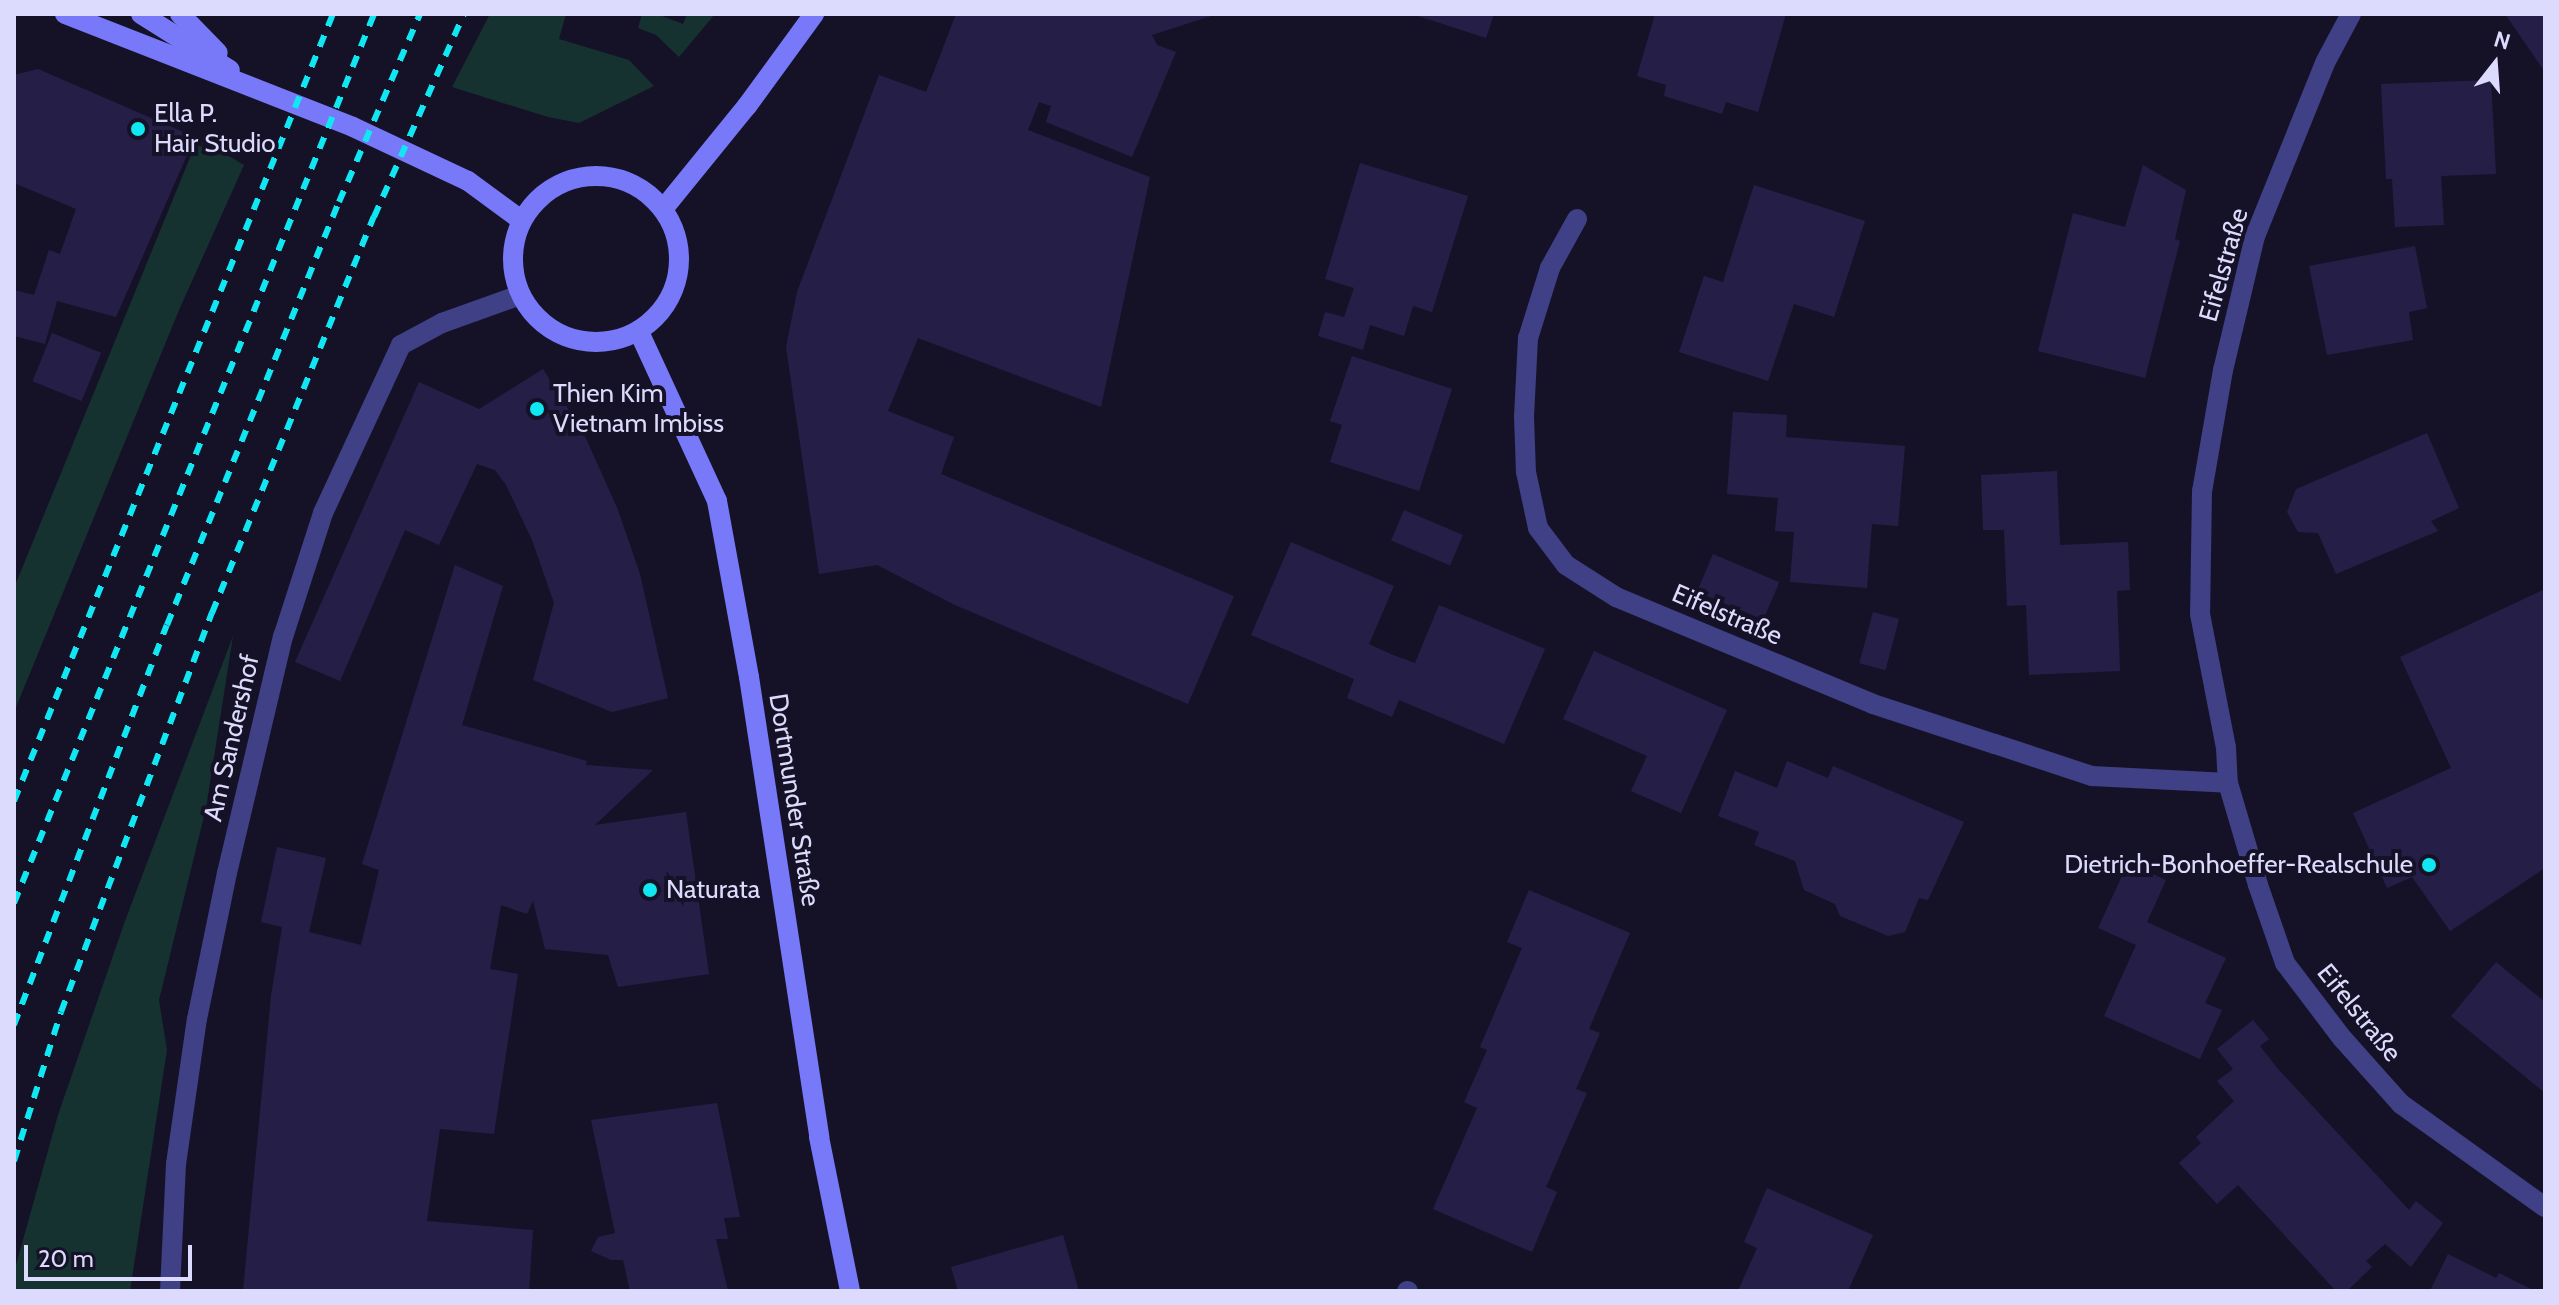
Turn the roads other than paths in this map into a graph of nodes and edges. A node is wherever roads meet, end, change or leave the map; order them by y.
1 (65, 14) edge
2 (141, 14) edge
3 (180, 14) edge
4 (814, 14) edge
5 (2351, 14) edge
6 (264, 91) junction
7 (664, 208) junction
8 (1577, 219) dead end
9 (521, 220) junction
10 (520, 295) junction
11 (639, 332) junction
12 (2228, 783) junction
13 (2545, 1207) edge
14 (170, 1291) edge
15 (850, 1291) edge

1 - 6 main road
2 - 6 main road
3 - 6 main road
4 - 7 main road
5 - 12 street, Eifelstraße
6 - 9 main road
7 - 9 main road
7 - 11 main road
8 - 12 street, Eifelstraße
9 - 10 main road
10 - 11 main road
10 - 14 street, Am Sandershof
11 - 15 main road, Dortmunder Straße
12 - 13 street, Eifelstraße

